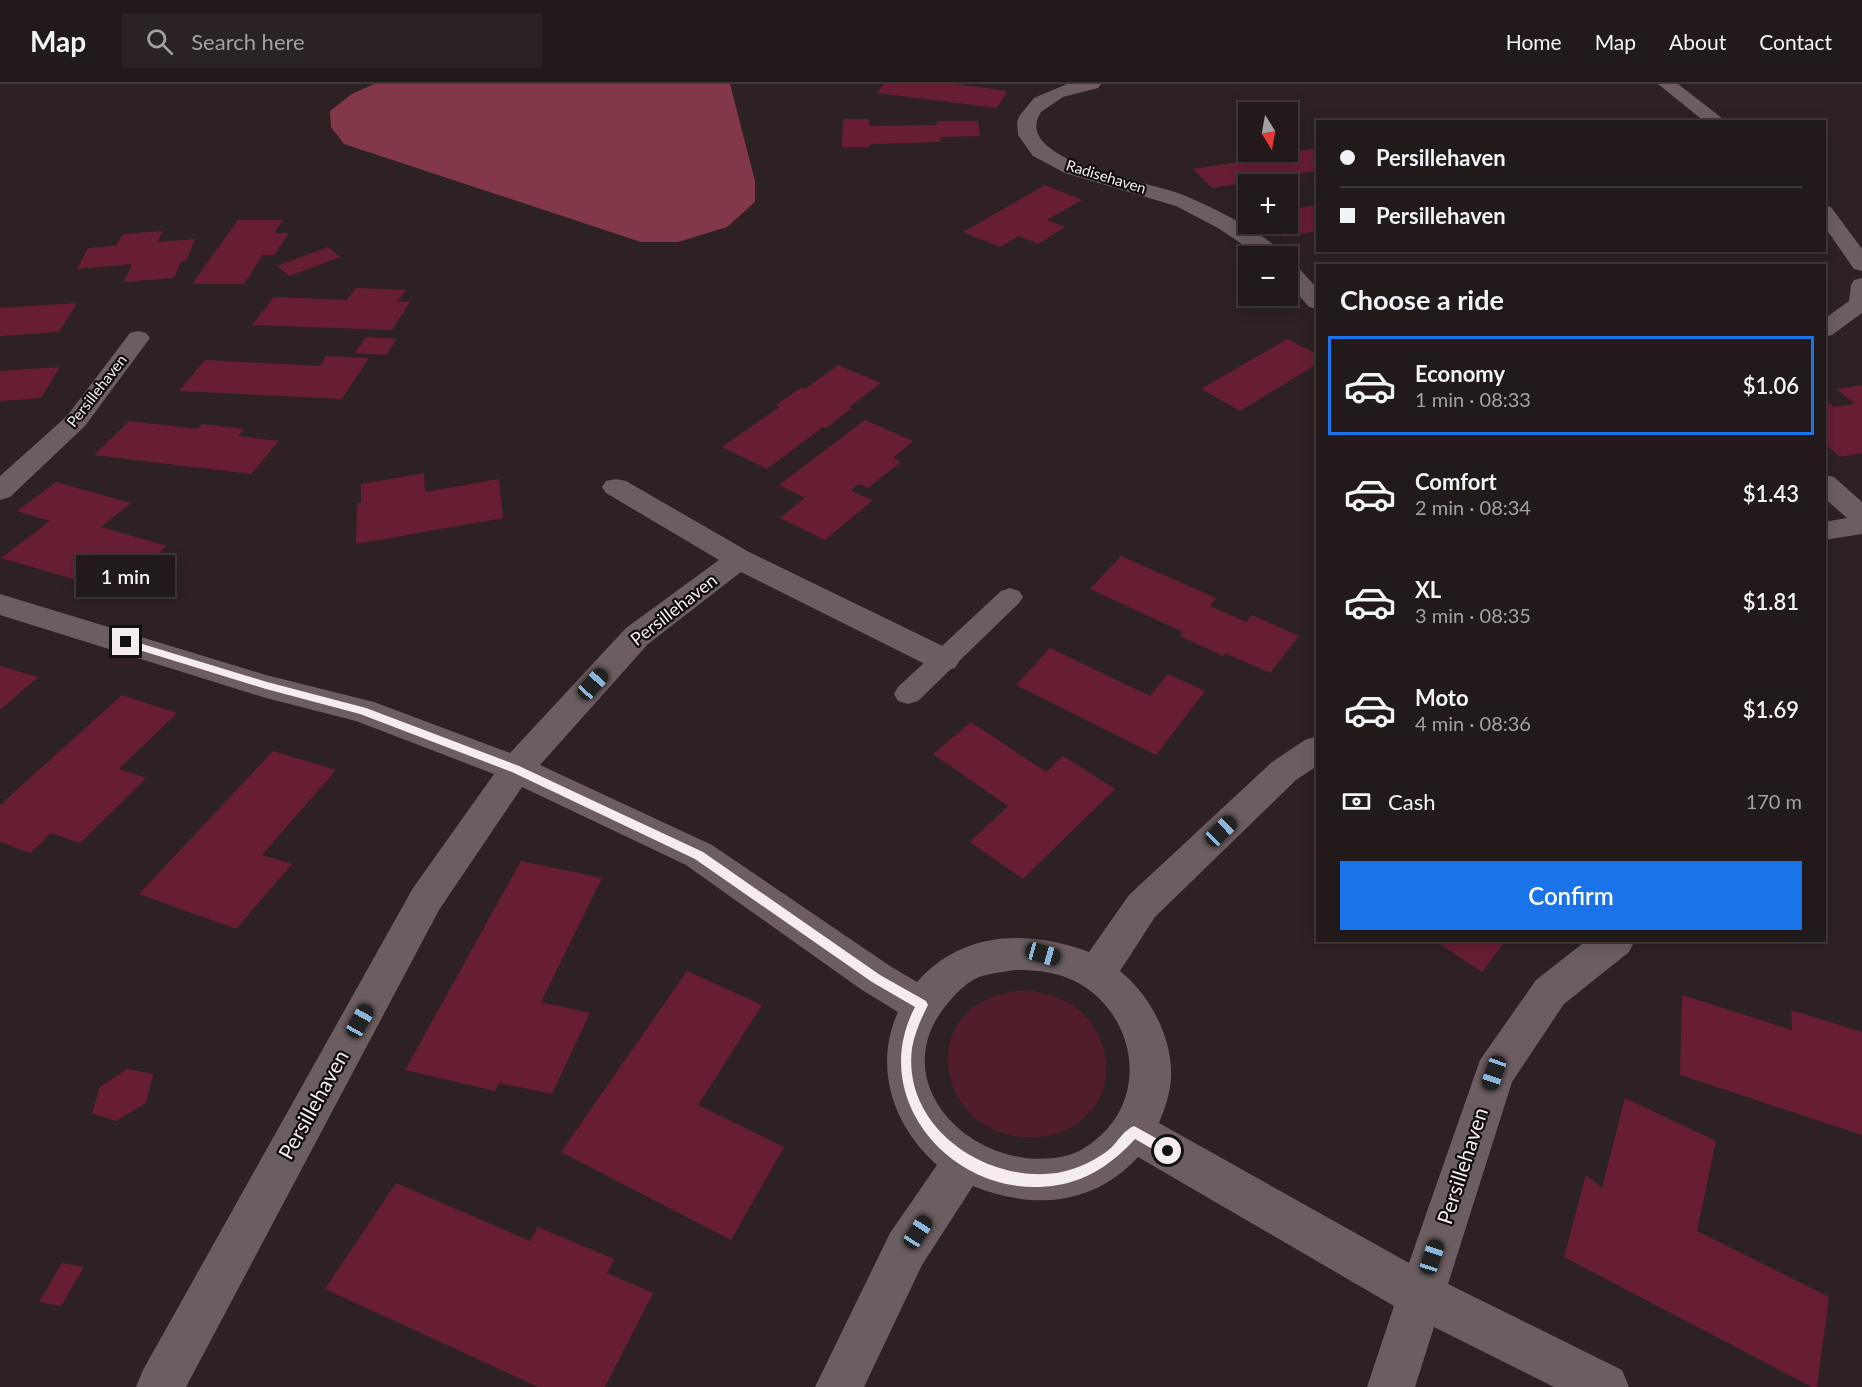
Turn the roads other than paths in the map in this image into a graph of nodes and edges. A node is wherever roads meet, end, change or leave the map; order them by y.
1 (1092, 84) edge
2 (1667, 84) edge
3 (1715, 120) edge
4 (1826, 214) edge
5 (1260, 246) edge
6 (1862, 264) edge
7 (1298, 281) edge
8 (1862, 285) edge
9 (1316, 301) edge
10 (1826, 329) edge
11 (138, 338) dead end
12 (1826, 485) edge
13 (616, 487) dead end
14 (0, 491) edge
15 (1862, 517) edge
16 (1862, 525) edge
17 (1826, 531) edge
18 (738, 559) junction
19 (1010, 597) dead end
20 (0, 604) edge
21 (944, 660) junction
22 (909, 694) dead end
23 (1316, 750) edge
24 (516, 769) junction
25 (1613, 942) edge
26 (1096, 974) junction
27 (922, 1005) junction
28 (1134, 1132) junction
29 (965, 1161) junction
30 (1420, 1295) junction
31 (160, 1387) edge
32 (839, 1387) edge
33 (1391, 1387) edge
34 (1605, 1387) edge

1 - 5 street, Radisehaven
2 - 3 street
4 - 6 street
7 - 9 street
8 - 10 street
11 - 14 street, Persillehaven
12 - 15 street
13 - 18 street, Persillehaven
16 - 17 street
18 - 21 street, Persillehaven
18 - 24 street, Persillehaven
19 - 21 lane
20 - 24 street
21 - 22 lane
23 - 26 street
24 - 27 street
24 - 31 street, Persillehaven
25 - 30 street, Persillehaven
26 - 27 street
26 - 28 street
27 - 29 street
28 - 29 street
28 - 30 street
29 - 32 street
30 - 33 street, Persillehaven
30 - 34 street

